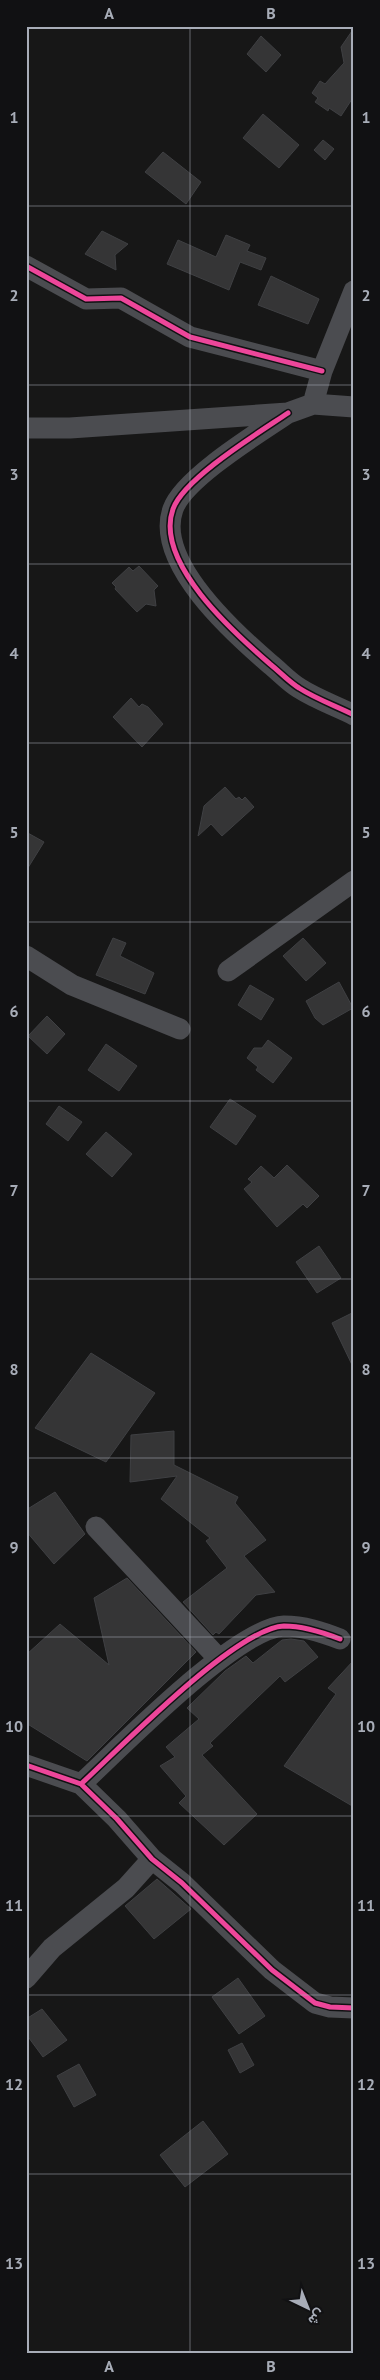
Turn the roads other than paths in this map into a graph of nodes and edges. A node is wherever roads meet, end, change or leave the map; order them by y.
1 (26, 266) edge
2 (354, 291) edge
3 (322, 371) junction
4 (313, 404) junction
5 (354, 407) edge
6 (288, 413) junction
7 (26, 428) edge
8 (354, 715) edge
9 (354, 882) edge
10 (26, 956) edge
11 (228, 971) dead end
12 (180, 1030) dead end
13 (96, 1527) dead end
14 (340, 1639) dead end
15 (220, 1659) junction
16 (26, 1765) edge
17 (81, 1784) junction
18 (152, 1859) junction
19 (26, 1978) edge
20 (354, 2008) edge

1 - 3 street
2 - 3 street
3 - 4 street
4 - 5 street
4 - 6 street
6 - 7 street
6 - 8 street
9 - 11 street
10 - 12 street
13 - 15 street
14 - 15 street
15 - 17 street
16 - 17 street
17 - 18 street
18 - 19 street
18 - 20 street

